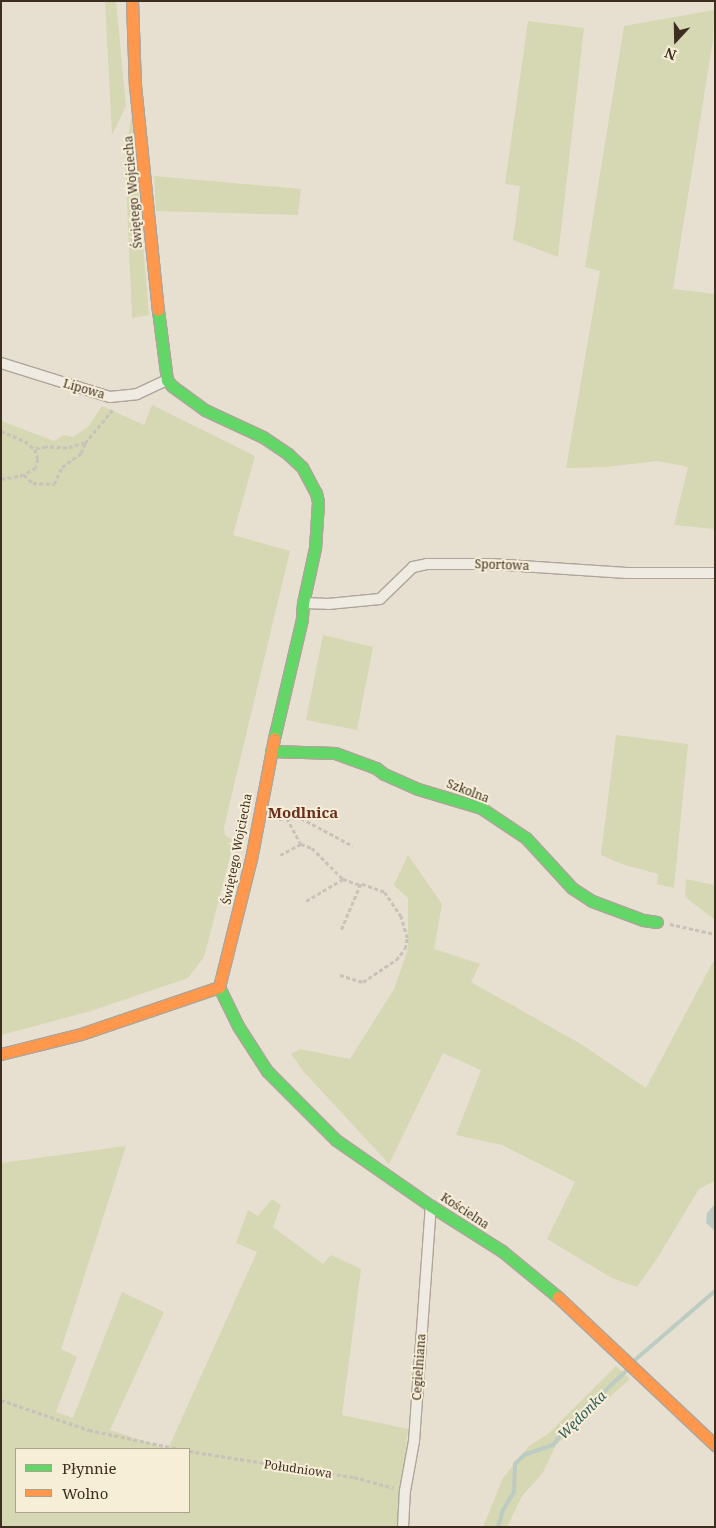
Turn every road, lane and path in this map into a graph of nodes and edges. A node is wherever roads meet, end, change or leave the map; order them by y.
1 (132, 1) edge
2 (1, 363) edge
3 (167, 380) junction
4 (120, 408) dead end
5 (1, 431) edge
6 (85, 443) junction
7 (35, 450) junction
8 (24, 475) junction
9 (1, 479) edge
10 (715, 573) edge
11 (303, 603) junction
12 (271, 752) junction
13 (279, 818) dead end
14 (287, 818) junction
15 (301, 844) junction
16 (353, 846) dead end
17 (280, 855) dead end
18 (343, 878) junction
19 (360, 885) junction
20 (306, 901) dead end
21 (657, 922) joint
22 (341, 931) dead end
23 (715, 934) edge
24 (340, 975) dead end
25 (219, 987) junction
26 (1, 1054) edge
27 (431, 1206) junction
28 (1, 1400) edge
29 (715, 1445) edge
30 (174, 1448) edge
31 (190, 1451) edge
32 (406, 1491) junction
33 (403, 1527) edge

1 - 3 street, Świętego Wojciecha
2 - 3 street, Lipowa
3 - 11 street, Świętego Wojciecha
4 - 6 path
5 - 7 path
6 - 7 path
6 - 8 path
7 - 8 path
8 - 9 path
10 - 11 street, Sportowa
11 - 12 street, Świętego Wojciecha
12 - 21 street, Szkolna
12 - 25 street, Świętego Wojciecha
13 - 14 path
14 - 15 path
14 - 16 path
15 - 17 path
15 - 18 path
18 - 19 path
18 - 20 path
19 - 22 path
19 - 24 path
21 - 23 path
25 - 26 street
25 - 27 street, Kościelna
27 - 29 street, Kościelna
27 - 32 street, Cegielniana
28 - 30 path
31 - 32 path, Południowa
32 - 33 street, Cegielniana

